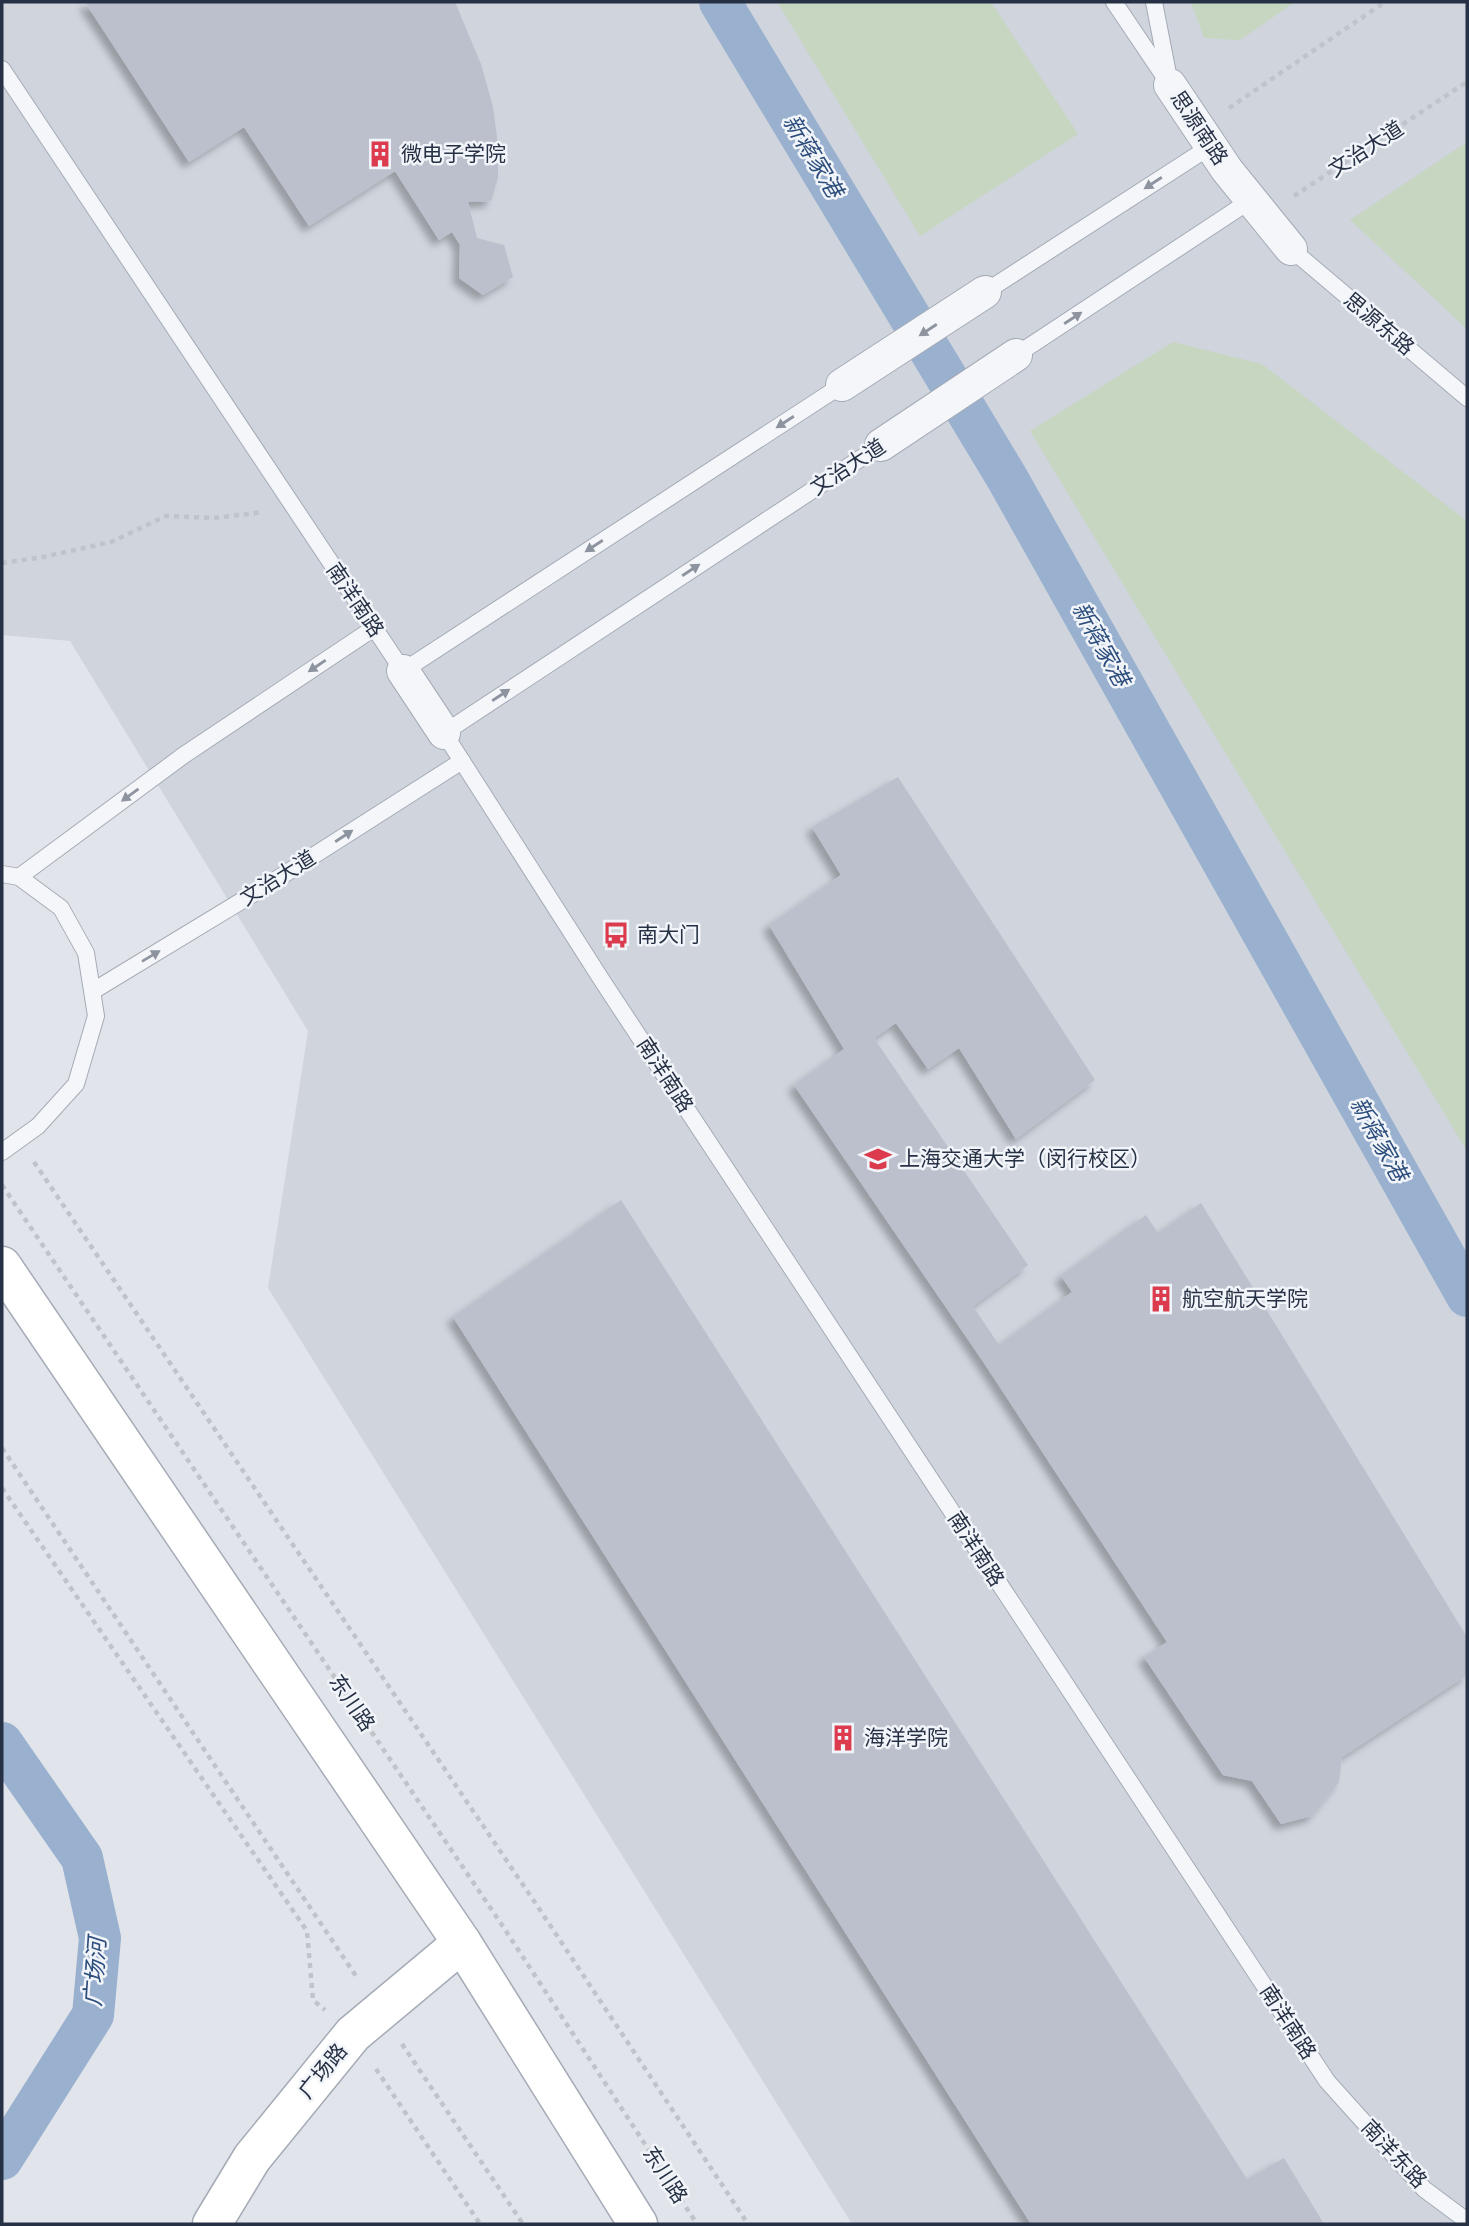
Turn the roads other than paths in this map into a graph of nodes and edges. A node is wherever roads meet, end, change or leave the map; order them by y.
1 (1114, 2) edge
2 (1154, 2) edge
3 (2, 69) edge
4 (1170, 85) junction
5 (1205, 137) junction
6 (1258, 208) junction
7 (1291, 249) joint
8 (985, 292) joint
9 (1016, 355) joint
10 (842, 385) joint
11 (1467, 398) edge
12 (881, 445) joint
13 (374, 628) junction
14 (403, 671) junction
15 (444, 733) junction
16 (462, 761) junction
17 (2, 874) edge
18 (19, 877) junction
19 (93, 991) junction
20 (2, 1152) edge
21 (2, 1266) edge
22 (462, 1943) junction
23 (1327, 2081) joint
24 (1467, 2221) edge
25 (212, 2224) edge
26 (638, 2224) edge

1 - 4 lane, 思源南路
2 - 4 lane
3 - 13 lane, 南洋南路
4 - 5 street, 思源南路
5 - 6 street, 思源南路
5 -> 8 lane
6 - 7 street, 思源南路
9 -> 6 lane, 文治大道
7 - 11 lane, 思源东路
8 -> 10 street
9 - 12 street, 文治大道
10 -> 14 lane
15 -> 12 lane, 文治大道
13 - 14 lane, 南洋南路
13 -> 18 lane
14 - 15 street, 南洋南路
15 - 16 lane, 南洋南路
19 -> 16 lane, 文治大道
16 - 23 lane, 南洋南路
17 - 18 lane
18 - 19 lane
19 - 20 lane
21 - 22 main road, 东川路
22 - 25 main road, 广场路
22 - 26 main road, 东川路
23 - 24 lane, 南洋东路

